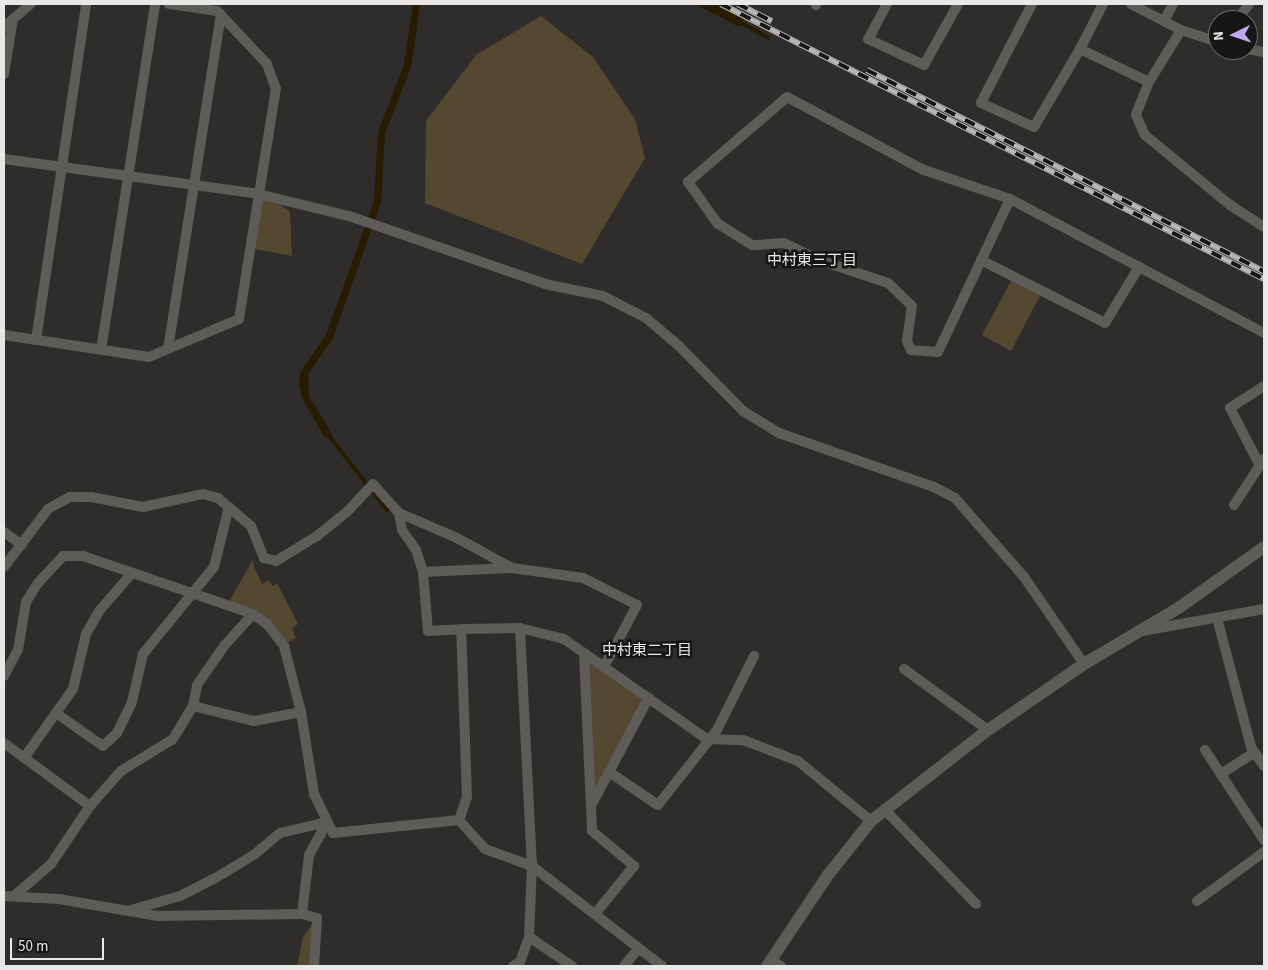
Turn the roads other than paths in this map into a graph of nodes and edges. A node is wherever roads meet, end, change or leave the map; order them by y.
1 (30, 4) edge
2 (86, 4) edge
3 (155, 4) edge
4 (169, 4) edge
5 (887, 4) edge
6 (958, 4) edge
7 (1032, 4) edge
8 (1103, 4) edge
9 (1131, 4) edge
10 (1174, 4) edge
11 (221, 14) junction
12 (13, 19) junction
13 (1164, 21) junction
14 (4, 27) edge
15 (1181, 30) junction
16 (1208, 39) edge
17 (1080, 49) junction
18 (4, 74) edge
19 (1149, 82) junction
20 (4, 159) edge
21 (60, 167) junction
22 (128, 176) junction
23 (192, 185) junction
24 (258, 194) junction
25 (1010, 199) junction
26 (1264, 227) edge
27 (982, 260) junction
28 (1138, 267) junction
29 (1264, 333) edge
30 (4, 335) edge
31 (36, 340) junction
32 (168, 349) junction
33 (101, 350) junction
34 (1264, 386) edge
35 (1262, 462) edge
36 (1234, 505) dead end
37 (229, 507) junction
38 (399, 513) junction
39 (4, 532) edge
40 (22, 544) junction
41 (1264, 547) edge
42 (4, 567) edge
43 (512, 568) junction
44 (423, 572) junction
45 (132, 573) junction
46 (193, 594) junction
47 (1264, 609) edge
48 (253, 614) junction
49 (1217, 618) junction
50 (520, 628) junction
51 (461, 629) junction
52 (1142, 631) junction
53 (584, 653) junction
54 (754, 656) dead end
55 (1084, 664) junction
56 (605, 665) junction
57 (904, 669) dead end
58 (4, 676) edge
59 (649, 697) junction
60 (192, 706) junction
61 (301, 712) junction
62 (56, 713) junction
63 (988, 730) junction
64 (707, 738) junction
65 (4, 743) edge
66 (1205, 750) dead end
67 (1255, 752) junction
68 (24, 758) junction
69 (1264, 766) edge
70 (609, 772) junction
71 (1221, 774) junction
72 (90, 806) junction
73 (591, 806) junction
74 (885, 810) junction
75 (459, 820) junction
76 (871, 820) junction
77 (327, 822) junction
78 (1264, 840) edge
79 (1264, 852) edge
80 (532, 866) junction
81 (9, 896) edge
82 (1197, 901) dead end
83 (976, 904) dead end
84 (128, 911) junction
85 (302, 914) junction
86 (595, 914) junction
87 (530, 937) junction
88 (639, 948) junction
89 (773, 964) edge
90 (314, 966) edge
91 (513, 966) edge
92 (572, 966) edge
93 (624, 966) edge
94 (662, 966) edge

1 - 12 street
2 - 21 street
3 - 22 street
4 - 11 street
5 - 6 street
7 - 17 street
8 - 17 street
9 - 13 street
10 - 13 street
11 - 23 street
11 - 24 street
12 - 14 street
12 - 18 street
13 - 15 street
15 - 16 street
15 - 19 street
17 - 19 street
19 - 26 street
20 - 21 street
21 - 22 street
21 - 31 street
22 - 23 street
22 - 33 street
23 - 24 street
23 - 32 street
24 - 32 street
24 - 55 street
25 - 27 street
25 - 27 street
25 - 28 street
27 - 28 street
28 - 29 street
30 - 31 street
31 - 33 street
32 - 33 street
34 - 35 street
35 - 36 street
37 - 38 street
37 - 40 street
37 - 46 street
38 - 43 street
38 - 44 street
39 - 40 street
40 - 42 street
41 - 52 street
43 - 44 street
43 - 56 street
44 - 51 street
45 - 46 street
45 - 58 street
45 - 62 street
46 - 48 street
46 - 62 street
47 - 49 street
48 - 60 street
48 - 61 street
49 - 52 street
49 - 67 street
50 - 51 street
50 - 53 street
50 - 80 street
51 - 75 street
52 - 55 street
53 - 56 street
53 - 73 street
54 - 64 street
55 - 63 street
56 - 59 street
57 - 63 street
59 - 64 street
59 - 70 street
60 - 61 street
60 - 72 street
61 - 77 street
62 - 68 street
63 - 74 street
64 - 70 street
64 - 76 street
65 - 68 street
66 - 71 street
67 - 69 street
67 - 71 street
68 - 72 street
70 - 73 street
71 - 78 street
72 - 81 street
73 - 86 street
74 - 76 street
74 - 83 street
75 - 77 street
75 - 80 street
76 - 89 street
77 - 84 street
77 - 85 street
79 - 82 street
80 - 86 street
80 - 87 street
81 - 84 street
84 - 85 street
85 - 90 street
86 - 88 street
87 - 91 street
87 - 92 street
88 - 93 street
88 - 94 street

